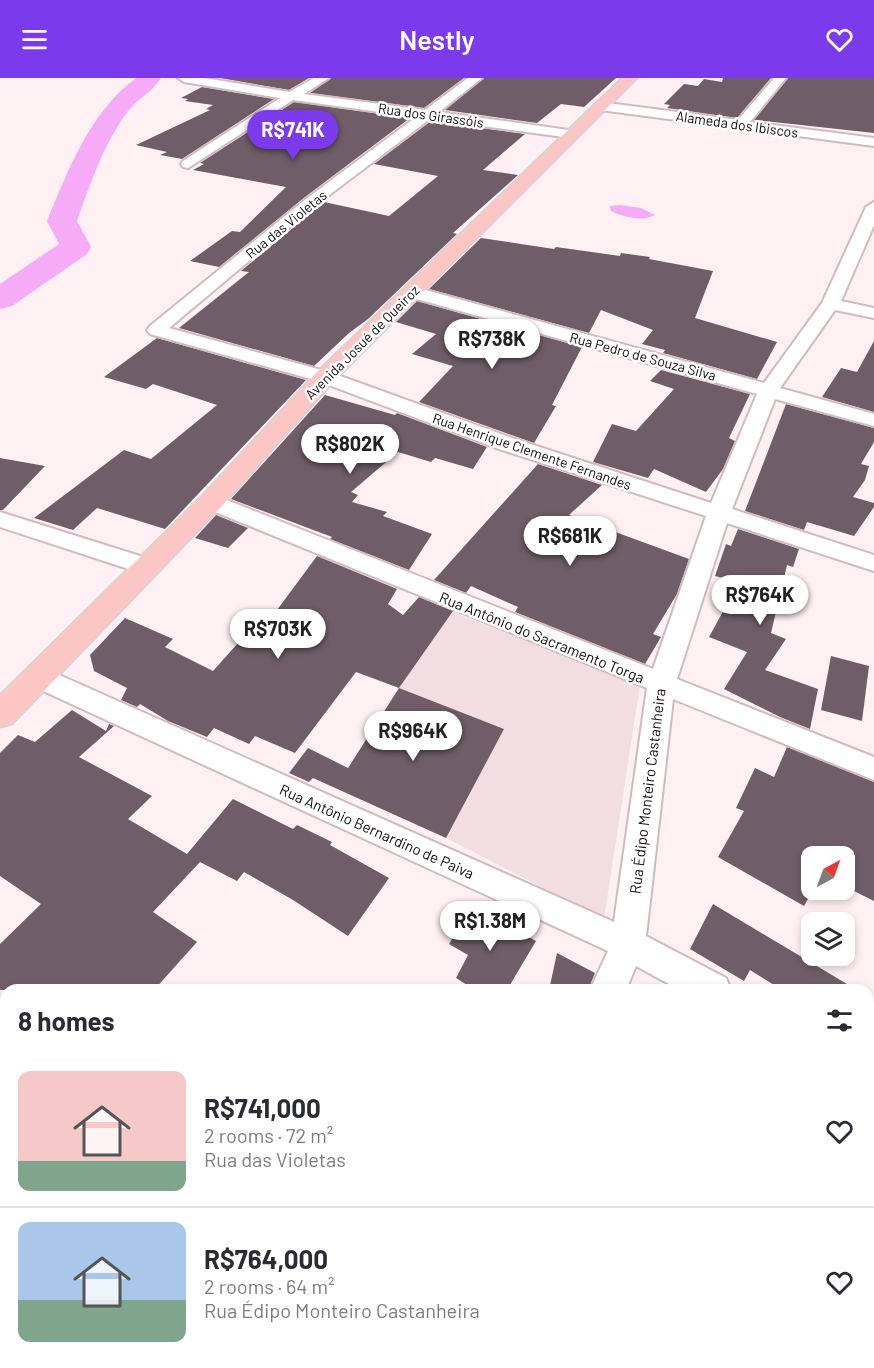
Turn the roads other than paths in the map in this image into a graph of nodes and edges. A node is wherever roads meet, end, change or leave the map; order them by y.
1 (184, 78) edge
2 (323, 78) edge
3 (476, 78) edge
4 (630, 78) edge
5 (780, 78) edge
6 (291, 96) junction
7 (600, 106) junction
8 (425, 115) junction
9 (741, 125) junction
10 (571, 134) junction
11 (874, 142) edge
12 (188, 164) dead end
13 (874, 207) edge
14 (412, 292) junction
15 (831, 304) junction
16 (874, 313) edge
17 (156, 330) joint
18 (326, 377) junction
19 (768, 391) junction
20 (874, 420) edge
21 (211, 502) junction
22 (718, 514) junction
23 (0, 519) edge
24 (874, 563) edge
25 (147, 567) junction
26 (38, 677) junction
27 (660, 685) junction
28 (0, 715) edge
29 (874, 769) edge
30 (628, 944) junction
31 (611, 984) edge
32 (702, 984) edge

1 - 6 street, Rua dos Girassóis
2 - 6 street
3 - 8 street, Rua das Violetas
4 - 7 main road, Avenida Josué de Queiroz
5 - 9 street
6 - 8 street, Rua dos Girassóis
6 - 12 street
7 - 9 street, Alameda dos Ibiscos
7 - 10 main road, Avenida Josué de Queiroz
8 - 10 street, Rua dos Girassóis
8 - 17 street, Rua das Violetas
9 - 11 street, Alameda dos Ibiscos
10 - 14 main road, Avenida Josué de Queiroz
13 - 15 street, Rua Édipo Monteiro Castanheira
14 - 18 main road, Avenida Josué de Queiroz
14 - 19 street, Rua Pedro de Souza Silva
15 - 16 street
15 - 19 street, Rua Édipo Monteiro Castanheira
17 - 18 street, Rua Henrique Clemente Fernandes
18 - 21 main road, Avenida Josué de Queiroz
18 - 22 street, Rua Henrique Clemente Fernandes
19 - 20 street, Rua Pedro de Souza Silva
19 - 22 street, Rua Édipo Monteiro Castanheira
21 - 25 main road, Avenida Josué de Queiroz
21 - 27 street, Rua Antônio do Sacramento Torga
22 - 24 street, Rua Henrique Clemente Fernandes
22 - 27 street, Rua Édipo Monteiro Castanheira
23 - 25 street
25 - 26 main road, Avenida Josué de Queiroz
26 - 28 main road, Avenida Josué de Queiroz
26 - 30 street, Rua Antônio Bernardino de Paiva
27 - 29 street, Rua Antônio do Sacramento Torga
27 - 30 street, Rua Édipo Monteiro Castanheira
30 - 31 street, Rua Édipo Monteiro Castanheira
30 - 32 street, Rua Antônio Bernardino de Paiva

